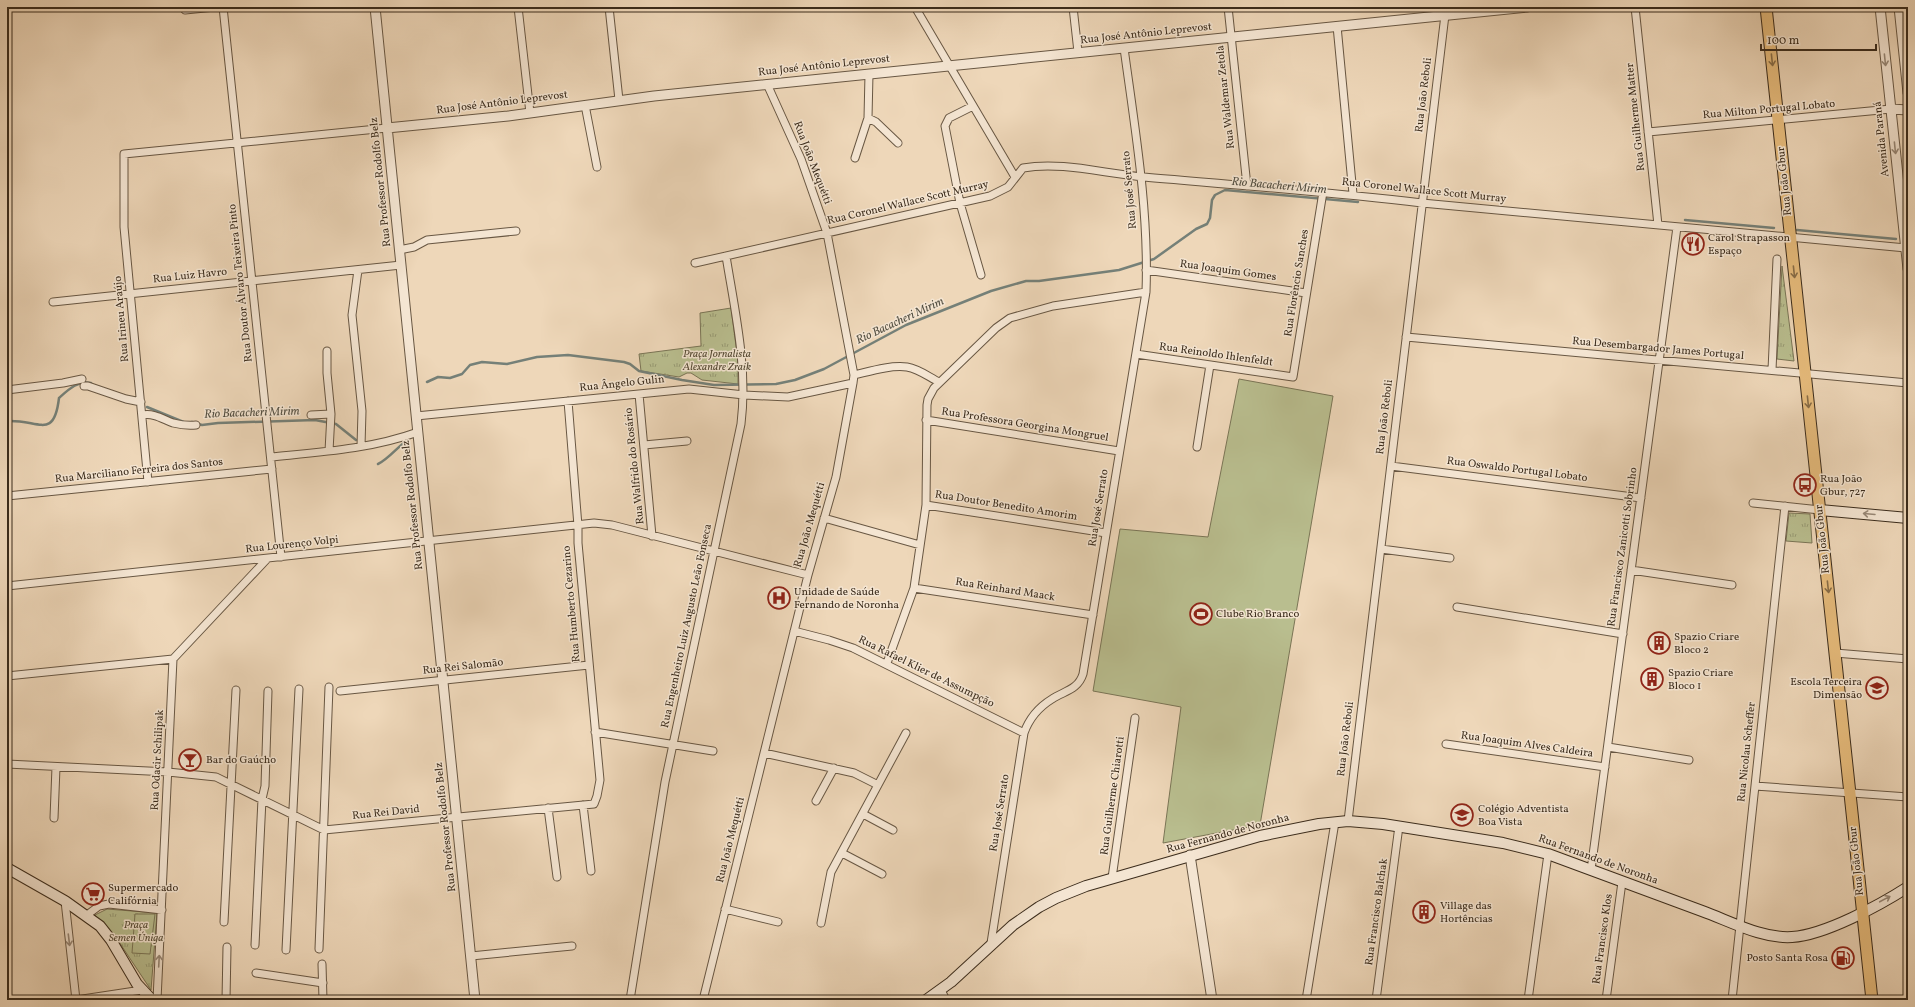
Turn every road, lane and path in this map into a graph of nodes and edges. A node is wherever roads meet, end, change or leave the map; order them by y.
1 (215, 7) edge
2 (223, 7) edge
3 (375, 7) edge
4 (518, 7) edge
5 (609, 7) edge
6 (915, 7) edge
7 (1073, 7) edge
8 (1228, 7) edge
9 (1527, 7) edge
10 (1636, 7) edge
11 (1766, 7) edge
12 (1880, 7) edge
13 (1898, 7) edge
14 (185, 10) dead end
15 (1445, 15) junction
16 (1337, 26) junction
17 (1231, 37) junction
18 (1124, 48) junction
19 (1078, 52) junction
20 (950, 66) junction
21 (869, 74) junction
22 (767, 84) junction
23 (1908, 93) edge
24 (619, 100) junction
25 (585, 105) junction
26 (973, 106) junction
27 (1891, 109) junction
28 (1908, 110) edge
29 (530, 113) junction
30 (868, 118) junction
31 (1778, 120) junction
32 (387, 128) junction
33 (1648, 132) junction
34 (238, 143) junction
35 (898, 143) dead end
36 (124, 154) joint
37 (855, 158) dead end
38 (1005, 161) junction
39 (597, 167) dead end
40 (1023, 168) junction
41 (1015, 177) junction
42 (1141, 177) junction
43 (1247, 186) junction
44 (1323, 192) junction
45 (1352, 194) junction
46 (960, 203) junction
47 (1422, 203) junction
48 (1658, 225) junction
49 (1677, 227) junction
50 (516, 231) dead end
51 (827, 233) junction
52 (1791, 238) junction
53 (1906, 248) junction
54 (399, 250) junction
55 (726, 256) junction
56 (1777, 258) dead end
57 (695, 263) dead end
58 (1146, 264) junction
59 (401, 265) junction
60 (1908, 269) edge
61 (358, 270) junction
62 (981, 275) dead end
63 (252, 281) junction
64 (1146, 292) junction
65 (131, 294) junction
66 (1306, 294) junction
67 (53, 302) dead end
68 (1406, 337) junction
69 (327, 351) dead end
70 (1136, 354) junction
71 (1659, 360) junction
72 (1210, 365) junction
73 (1772, 370) junction
74 (1805, 374) junction
75 (854, 375) junction
76 (1293, 377) joint
77 (82, 379) dead end
78 (939, 382) junction
79 (853, 383) junction
80 (1908, 383) edge
81 (84, 386) dead end
82 (7, 390) edge
83 (744, 393) junction
84 (639, 394) junction
85 (568, 401) junction
86 (141, 402) junction
87 (331, 414) junction
88 (142, 415) junction
89 (311, 415) dead end
90 (416, 416) junction
91 (926, 420) junction
92 (196, 425) dead end
93 (418, 432) junction
94 (687, 441) dead end
95 (644, 445) junction
96 (361, 446) junction
97 (1197, 447) dead end
98 (328, 451) junction
99 (1119, 451) junction
100 (271, 457) junction
101 (1390, 466) junction
102 (272, 469) junction
103 (148, 482) junction
104 (7, 496) edge
105 (1641, 498) junction
106 (1753, 503) dead end
107 (926, 505) junction
108 (1785, 506) junction
109 (1820, 510) junction
110 (824, 518) junction
111 (1908, 518) edge
112 (578, 526) junction
113 (1106, 533) junction
114 (652, 536) junction
115 (429, 542) junction
116 (920, 545) junction
117 (1380, 549) junction
118 (714, 552) junction
119 (281, 557) junction
120 (1450, 558) dead end
121 (267, 559) junction
122 (1631, 570) junction
123 (808, 576) junction
124 (1732, 585) dead end
125 (7, 586) edge
126 (914, 588) junction
127 (1457, 607) dead end
128 (1093, 615) junction
129 (794, 631) junction
130 (1623, 634) junction
131 (1835, 653) junction
132 (173, 659) junction
133 (1908, 659) edge
134 (887, 663) junction
135 (589, 665) junction
136 (7, 676) edge
137 (443, 680) junction
138 (329, 687) dead end
139 (299, 689) dead end
140 (236, 690) dead end
141 (268, 691) dead end
142 (340, 691) dead end
143 (1135, 718) dead end
144 (595, 732) junction
145 (906, 733) dead end
146 (1024, 733) junction
147 (1446, 744) dead end
148 (674, 745) junction
149 (1608, 747) junction
150 (713, 752) dead end
151 (764, 753) junction
152 (1688, 760) dead end
153 (7, 764) edge
154 (56, 767) junction
155 (1605, 767) junction
156 (834, 768) junction
157 (168, 772) junction
158 (231, 784) junction
159 (878, 785) junction
160 (1755, 786) junction
161 (1850, 793) junction
162 (1908, 797) edge
163 (262, 799) junction
164 (816, 801) dead end
165 (594, 804) joint
166 (583, 805) junction
167 (548, 808) junction
168 (863, 814) junction
169 (294, 815) junction
170 (457, 817) junction
171 (54, 818) dead end
172 (1348, 821) junction
173 (1335, 822) junction
174 (1399, 826) junction
175 (324, 830) junction
176 (893, 830) dead end
177 (842, 852) junction
178 (1548, 854) junction
179 (1190, 856) junction
180 (7, 868) edge
181 (1591, 870) junction
182 (591, 871) dead end
183 (882, 874) dead end
184 (557, 877) dead end
185 (1112, 878) junction
186 (1622, 882) junction
187 (1908, 887) edge
188 (65, 901) junction
189 (725, 909) junction
190 (162, 910) junction
191 (1862, 911) junction
192 (87, 915) junction
193 (224, 922) dead end
194 (778, 922) dead end
195 (821, 923) dead end
196 (1740, 925) junction
197 (991, 943) junction
198 (255, 945) dead end
199 (572, 946) dead end
200 (227, 947) dead end
201 (319, 949) dead end
202 (286, 950) dead end
203 (471, 956) junction
204 (322, 964) dead end
205 (256, 973) dead end
206 (323, 983) junction
207 (142, 990) junction
208 (942, 990) junction
209 (76, 1000) edge
210 (152, 1000) edge
211 (157, 1000) edge
212 (226, 1000) edge
213 (323, 1000) edge
214 (475, 1000) edge
215 (630, 1000) edge
216 (703, 1000) edge
217 (926, 1000) edge
218 (946, 1000) edge
219 (1212, 1000) edge
220 (1306, 1000) edge
221 (1376, 1000) edge
222 (1528, 1000) edge
223 (1606, 1000) edge
224 (1732, 1000) edge
225 (1872, 1000) edge

1 - 14 street
2 - 34 street, Rua Doutor Álvaro Teixeira Pinto
3 - 32 street, Rua Professor Rodolfo Belz
4 - 29 street
5 - 24 street
6 - 20 street
7 - 19 street
8 - 17 street, Rua Waldemar Zetola
9 - 15 street, Rua José Antônio Leprevost
10 - 33 street, Rua Guilherme Matter
11 -> 31 main road, Rua João Gbur
12 -> 27 street, Avenida Paraná
13 - 23 street
15 - 16 street, Rua José Antônio Leprevost
15 - 47 street, Rua João Reboli
16 - 17 street, Rua José Antônio Leprevost
16 - 45 street
17 - 18 street, Rua José Antônio Leprevost
17 - 43 street, Rua Waldemar Zetola
18 - 19 street, Rua José Antônio Leprevost
18 - 42 street, Rua José Serrato
19 - 20 street, Rua José Antônio Leprevost
20 - 21 street, Rua José Antônio Leprevost
20 - 26 street
21 - 22 street, Rua José Antônio Leprevost
21 - 30 street
22 - 24 street, Rua José Antônio Leprevost
22 - 51 street, Rua João Mequétti
24 - 25 street, Rua José Antônio Leprevost
25 - 29 street, Rua José Antônio Leprevost
25 - 39 street
26 - 38 street
26 - 46 street
27 - 28 street
27 - 31 street, Rua Milton Portugal Lobato
27 -> 53 street, Avenida Paraná
29 - 32 street, Rua José Antônio Leprevost
30 - 35 street
30 - 37 street
31 - 33 street, Rua Milton Portugal Lobato
31 - 52 main road, Rua João Gbur
32 - 34 street, Rua José Antônio Leprevost
32 - 54 street, Rua Professor Rodolfo Belz
33 - 48 street, Rua Guilherme Matter
34 - 36 street, Rua José Antônio Leprevost
34 - 63 street, Rua Doutor Álvaro Teixeira Pinto
36 - 65 street, Rua Irineu Araújo
38 - 40 street
38 - 41 street
40 - 41 street, Rua Coronel Wallace Scott Murray
40 - 42 street, Rua Coronel Wallace Scott Murray
41 - 46 street, Rua Coronel Wallace Scott Murray
42 - 43 street, Rua Coronel Wallace Scott Murray
42 - 58 street, Rua José Serrato
43 - 44 street, Rua Coronel Wallace Scott Murray
44 - 45 street, Rua Coronel Wallace Scott Murray
44 - 66 street, Rua Florêncio Sanches
45 - 47 street, Rua Coronel Wallace Scott Murray
46 - 51 street, Rua Coronel Wallace Scott Murray
46 - 62 street
47 - 48 street, Rua Coronel Wallace Scott Murray
47 - 68 street, Rua João Reboli
48 - 49 street, Rua Coronel Wallace Scott Murray
49 - 52 street, Rua Coronel Wallace Scott Murray
49 - 71 street, Rua Francisco Zanicotti Sobrinho
50 - 54 street
51 - 55 street, Rua Coronel Wallace Scott Murray
51 - 75 street, Rua João Mequétti
52 - 53 street, Rua Coronel Wallace Scott Murray
52 -> 74 main road, Rua João Gbur
53 - 60 street, Avenida Paraná
54 - 59 street, Rua Professor Rodolfo Belz
55 - 57 street, Rua Coronel Wallace Scott Murray
55 - 83 street, Rua Engenheiro Luiz Augusto Leão Fonseca
56 - 73 street
58 - 64 street, Rua José Serrato
58 - 66 street, Rua Joaquim Gomes
59 - 61 street, Rua Luiz Havro
59 - 90 street, Rua Professor Rodolfo Belz
61 - 63 street, Rua Luiz Havro
61 - 96 street
63 - 65 street, Rua Luiz Havro
63 - 100 street, Rua Doutor Álvaro Teixeira Pinto
64 - 70 street, Rua José Serrato
64 - 78 street
65 - 67 street, Rua Luiz Havro
65 - 86 street, Rua Irineu Araújo
66 - 76 street, Rua Florêncio Sanches
68 - 71 street, Rua Desembargador James Portugal
68 - 101 street, Rua João Reboli
69 - 87 street
70 - 72 street, Rua Reinoldo Ihlenfeldt
70 - 99 street, Rua José Serrato
71 - 73 street, Rua Desembargador James Portugal
71 - 105 street, Rua Francisco Zanicotti Sobrinho
72 - 76 street, Rua Reinoldo Ihlenfeldt
72 - 97 street
73 - 74 street, Rua Desembargador James Portugal
74 - 80 street, Rua Desembargador James Portugal
74 -> 109 main road, Rua João Gbur
75 - 78 street
75 - 79 street, Rua João Mequétti
77 - 82 street
78 - 91 street
79 - 83 street, Rua Ângelo Gulin
79 - 110 street, Rua João Mequétti
81 - 86 street
83 - 84 street, Rua Ângelo Gulin
83 - 118 street, Rua Engenheiro Luiz Augusto Leão Fonseca
84 - 85 street, Rua Ângelo Gulin
84 - 95 street, Rua Walfrido do Rosário
85 - 90 street, Rua Ângelo Gulin
85 - 112 street, Rua Humberto Cezarino
86 - 88 street, Rua Irineu Araújo
87 - 89 street
87 - 98 street
88 - 92 street
88 - 103 street, Rua Irineu Araújo
90 - 93 street, Rua Professor Rodolfo Belz
91 - 99 street, Rua Professora Georgina Mongruel
91 - 107 street
93 - 96 street
93 - 115 street, Rua Professor Rodolfo Belz
94 - 95 street
95 - 114 street, Rua Walfrido do Rosário
96 - 98 street
98 - 100 street
99 - 113 street, Rua José Serrato
100 - 102 street, Rua Doutor Álvaro Teixeira Pinto
101 - 105 street, Rua Oswaldo Portugal Lobato
101 - 117 street, Rua João Reboli
102 - 103 street, Rua Marciliano Ferreira dos Santos
102 - 119 street, Rua Doutor Álvaro Teixeira Pinto
103 - 104 street, Rua Marciliano Ferreira dos Santos
105 - 122 street, Rua Francisco Zanicotti Sobrinho
106 - 108 street
107 - 113 street, Rua Doutor Benedito Amorim
107 - 116 street
108 - 109 street
108 - 160 street, Rua Nicolau Scheffer
111 -> 109 main road
109 -> 131 main road, Rua João Gbur
110 - 116 street
110 - 123 street, Rua João Mequétti
112 - 114 street, Rua Lourenço Volpi
112 - 115 street, Rua Lourenço Volpi
112 - 135 street, Rua Humberto Cezarino
113 - 128 street, Rua José Serrato
114 - 118 street, Rua Lourenço Volpi
115 - 119 street, Rua Lourenço Volpi
115 - 137 street, Rua Professor Rodolfo Belz
116 - 126 street
117 - 120 street
117 - 172 street, Rua João Reboli
118 - 123 street, Rua Lourenço Volpi
118 - 148 street, Rua Engenheiro Luiz Augusto Leão Fonseca
119 - 121 street, Rua Lourenço Volpi
121 - 125 street, Rua Lourenço Volpi
121 - 132 street
122 - 124 street
122 - 130 street, Rua Francisco Zanicotti Sobrinho
123 - 129 street, Rua João Mequétti
126 - 128 street, Rua Reinhard Maack
126 - 134 street
127 - 130 street
128 - 146 street, Rua José Serrato
129 - 134 street, Rua Rafael Klier de Assumpção
129 - 151 street, Rua João Mequétti
130 - 149 street, Rua Francisco Zanicotti Sobrinho
131 - 133 street
131 - 161 main road, Rua João Gbur
132 - 136 street
132 - 157 street, Rua Odacir Schilipak
134 - 146 street, Rua Rafael Klier de Assumpção
135 - 137 street, Rua Rei Salomão
135 - 144 street, Rua Humberto Cezarino
137 - 142 street, Rua Rei Salomão
137 - 170 street, Rua Professor Rodolfo Belz
138 - 175 street
139 - 169 street
140 - 158 street
141 - 163 street
143 - 185 street, Rua Guilherme Chiarotti
144 - 148 street
144 - 165 street, Rua Humberto Cezarino
145 - 159 street
146 - 197 street, Rua José Serrato
147 - 155 street, Rua Joaquim Alves Caldeira
148 - 150 street
148 - 215 street, Rua Engenheiro Luiz Augusto Leão Fonseca
149 - 152 street
149 - 155 street, Rua Francisco Zanicotti Sobrinho
151 - 156 street
151 - 189 street, Rua João Mequétti
153 - 154 street
154 - 157 street
154 - 171 street
155 - 181 street, Rua Francisco Zanicotti Sobrinho
156 - 159 street
156 - 164 street
157 - 158 street
157 - 190 street, Rua Odacir Schilipak
158 - 163 street
158 - 193 street
159 - 168 street
160 - 161 street
160 - 196 street, Rua Nicolau Scheffer
161 - 162 street
161 - 191 main road, Rua João Gbur
163 - 169 street
163 - 198 street
165 - 166 street, Rua Rei David
166 - 167 street, Rua Rei David
166 - 182 street
167 - 170 street, Rua Rei David
167 - 184 street
168 - 176 street
168 - 177 street
169 - 175 street
169 - 202 street
170 - 175 street, Rua Rei David
170 - 203 street, Rua Professor Rodolfo Belz
172 - 173 main road, Rua Fernando de Noronha
172 - 174 main road, Rua Fernando de Noronha
173 - 179 main road, Rua Fernando de Noronha
173 - 220 street
174 - 178 main road, Rua Fernando de Noronha
174 - 221 street, Rua Francisco Balchak
175 - 201 street
177 - 183 street
177 - 195 street
178 - 181 main road, Rua Fernando de Noronha
178 - 222 street
179 - 185 main road, Rua Fernando de Noronha
179 - 219 street
180 - 188 main road
181 - 186 main road, Rua Fernando de Noronha
185 - 197 main road, Rua Fernando de Noronha
186 - 196 main road, Rua Fernando de Noronha
186 - 223 street, Rua Francisco Klos
191 -> 187 main road, Rua Fernando de Noronha
188 - 192 main road
188 -> 209 street
189 - 194 street
189 - 216 street, Rua João Mequétti
190 - 192 street
211 -> 190 street, Rua Odacir Schilipak
191 - 196 main road, Rua Fernando de Noronha
191 - 225 main road, Rua João Gbur
192 - 207 main road
196 - 224 street, Rua Nicolau Scheffer
197 - 208 main road, Rua Fernando de Noronha
199 - 203 street
200 - 212 street
203 - 214 street, Rua Professor Rodolfo Belz
204 - 206 street
205 - 206 street
206 - 213 street
207 - 209 street
207 - 210 main road
208 - 217 main road, Rua Fernando de Noronha
208 - 218 street

